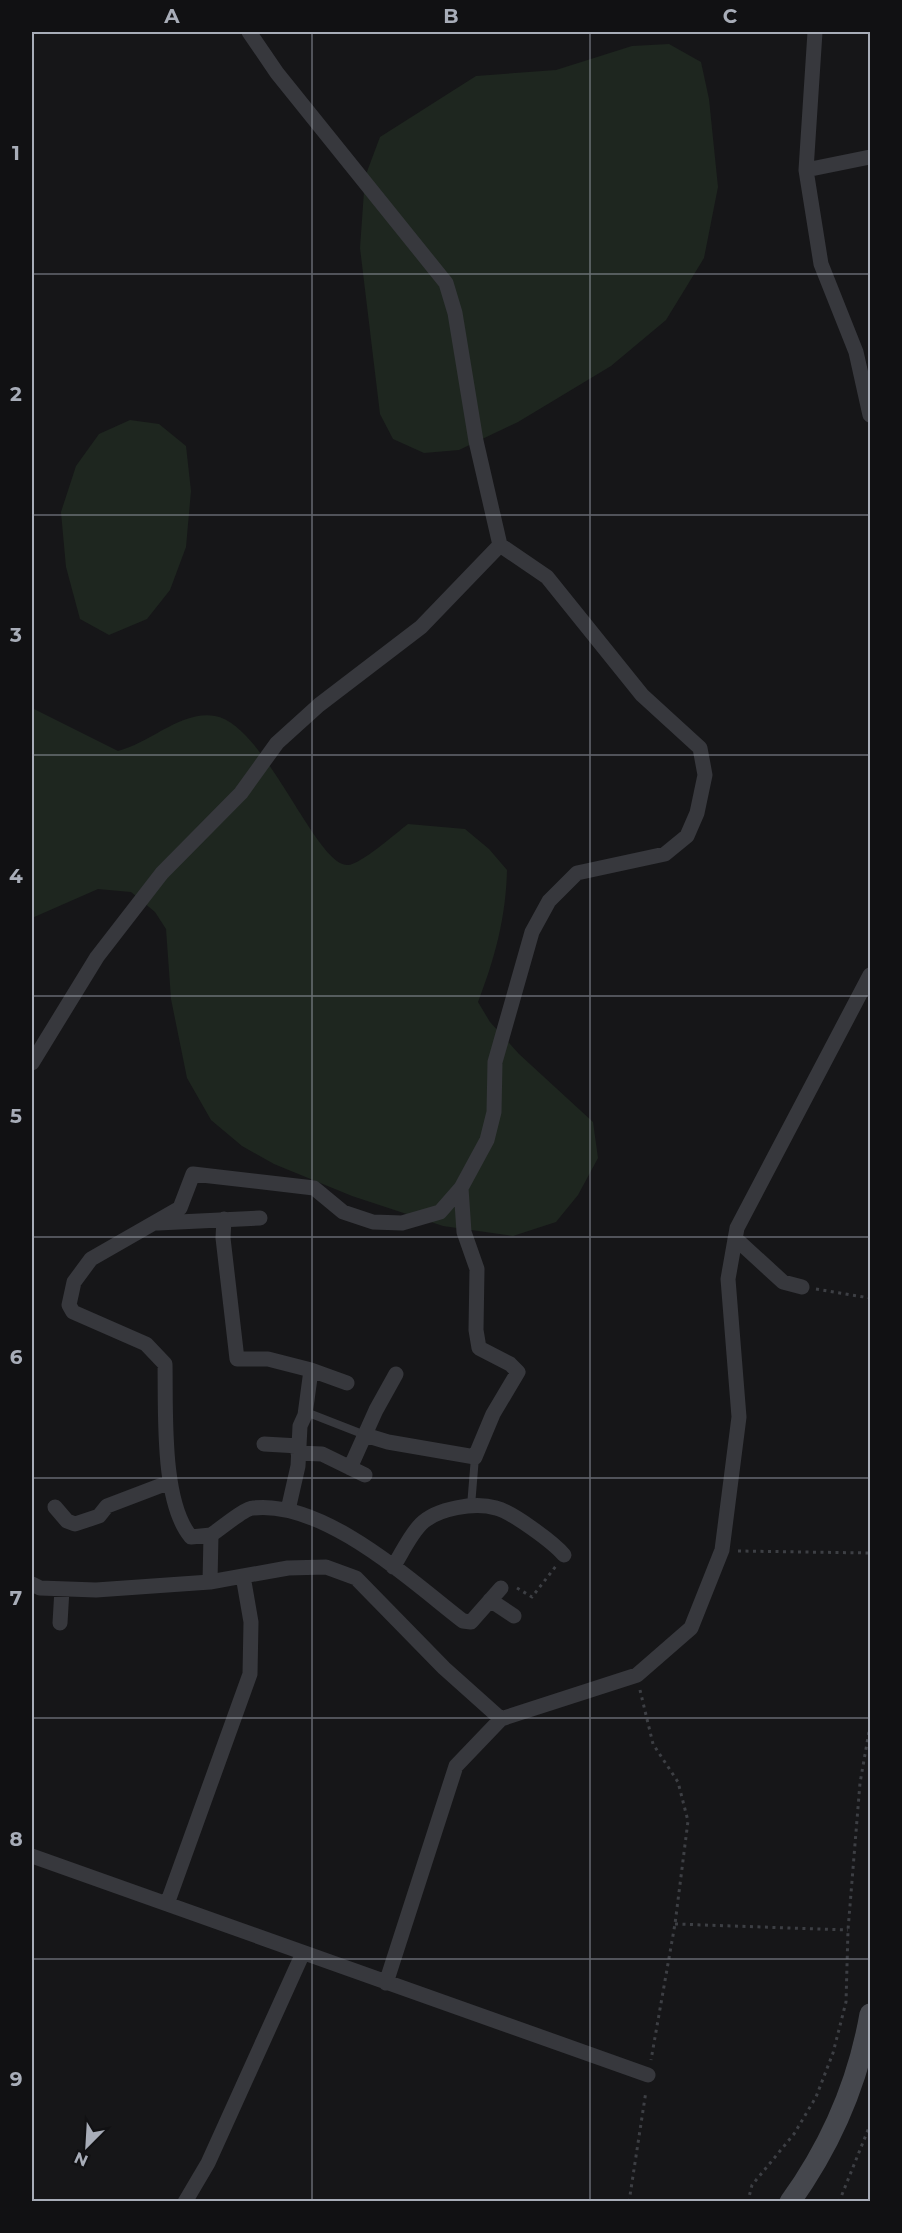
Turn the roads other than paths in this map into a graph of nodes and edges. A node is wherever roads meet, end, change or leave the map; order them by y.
1 (249, 32) edge
2 (815, 32) edge
3 (870, 157) edge
4 (806, 170) junction
5 (870, 415) edge
6 (500, 545) junction
7 (870, 975) edge
8 (32, 1063) edge
9 (461, 1188) junction
10 (260, 1218) dead end
11 (224, 1219) junction
12 (155, 1223) junction
13 (735, 1238) junction
14 (802, 1287) road end
15 (311, 1370) junction
16 (396, 1374) dead end
17 (347, 1383) dead end
18 (306, 1412) junction
19 (365, 1434) junction
20 (264, 1444) dead end
21 (298, 1449) junction
22 (475, 1457) junction
23 (350, 1468) junction
24 (365, 1475) dead end
25 (170, 1482) junction
26 (56, 1507) dead end
27 (471, 1507) junction
28 (288, 1510) junction
29 (211, 1534) junction
30 (564, 1555) road end
31 (393, 1567) junction
32 (243, 1576) junction
33 (210, 1582) junction
34 (32, 1584) edge
35 (62, 1588) junction
36 (501, 1588) road end
37 (490, 1600) junction
38 (514, 1616) dead end
39 (60, 1623) dead end
40 (501, 1719) junction
41 (32, 1856) edge
42 (166, 1904) junction
43 (303, 1953) junction
44 (386, 1983) junction
45 (870, 2014) edge
46 (648, 2075) dead end
47 (185, 2202) edge
48 (790, 2202) edge

1 - 6 street
2 - 4 street
3 - 4 street
4 - 5 street
6 - 8 street
6 - 9 street
7 - 13 street
9 - 12 street
9 - 22 street
10 - 11 street
11 - 12 street
11 - 15 street
12 - 25 street
13 - 14 street
13 - 40 street
15 - 17 street
15 - 18 street
16 - 19 street
18 - 19 lane
18 - 21 street
19 - 22 street
19 - 23 street
20 - 21 street
21 - 23 street
21 - 28 street
22 - 27 lane
23 - 24 street
25 - 26 street
25 - 29 street
27 - 30 street
27 - 31 street
28 - 29 street
28 - 31 street
29 - 33 street
31 - 37 street
32 - 33 street
32 - 40 street
32 - 42 street
33 - 35 street
34 - 35 street
35 - 39 street
36 - 37 street
37 - 38 street
40 - 44 street
41 - 42 street
42 - 43 street
43 - 44 street
43 - 47 street
44 - 46 street
45 - 48 main road

